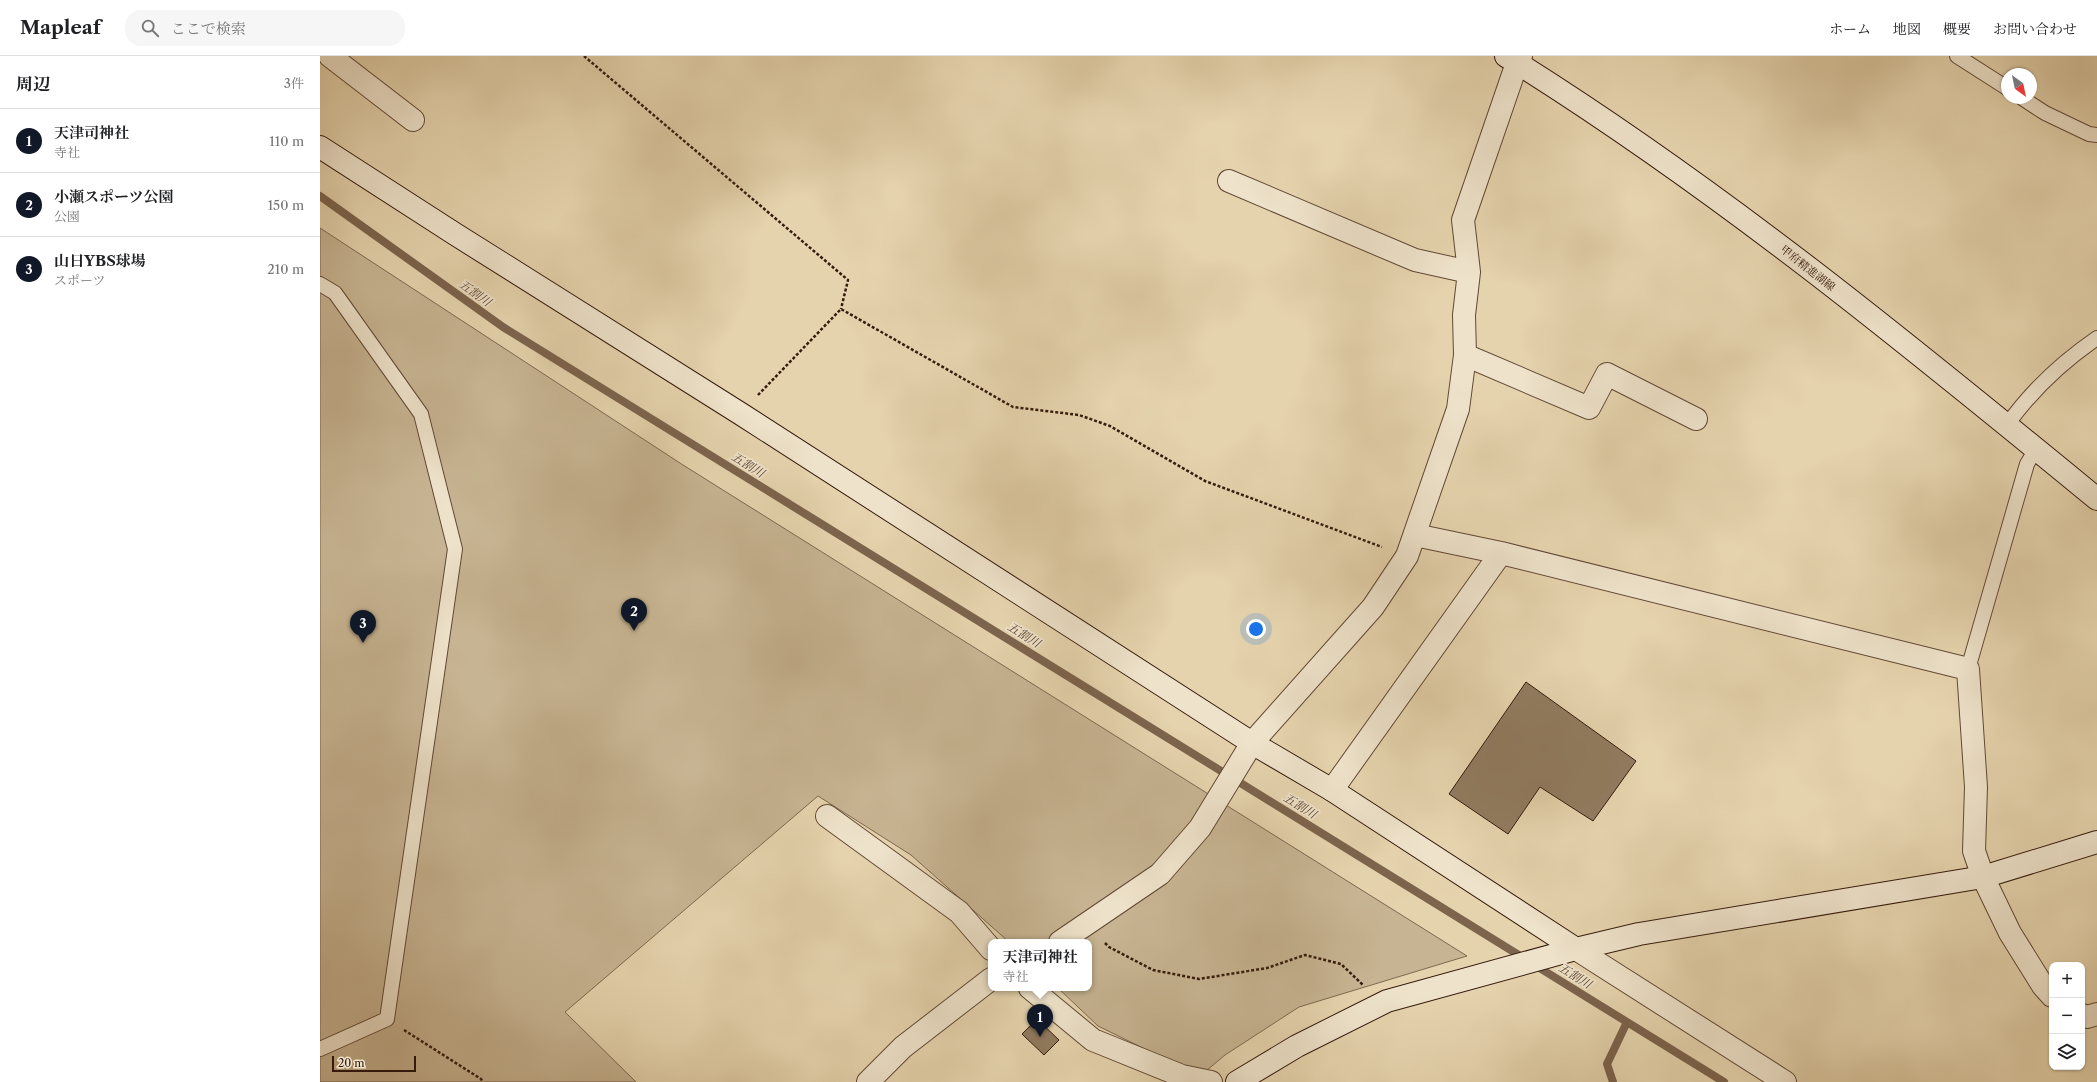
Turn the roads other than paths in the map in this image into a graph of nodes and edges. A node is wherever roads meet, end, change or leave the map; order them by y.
1 (330, 56) edge
2 (1957, 56) edge
3 (1514, 58) edge
4 (2001, 84) edge
5 (2031, 104) edge
6 (413, 120) dead end
7 (2097, 135) edge
8 (320, 147) edge
9 (1229, 182) dead end
10 (1469, 272) junction
11 (320, 284) edge
12 (2097, 338) edge
13 (1465, 355) junction
14 (1696, 419) dead end
15 (2007, 425) junction
16 (2036, 449) junction
17 (2097, 499) edge
18 (1415, 535) junction
19 (1501, 553) junction
20 (1968, 669) junction
21 (1247, 750) junction
22 (1332, 790) junction
23 (827, 816) dead end
24 (2097, 842) edge
25 (1983, 877) junction
26 (1064, 939) edge
27 (988, 946) edge
28 (1576, 949) junction
29 (988, 980) edge
30 (1034, 991) edge
31 (2049, 993) edge
32 (2097, 1014) edge
33 (2085, 1016) edge
34 (320, 1049) edge
35 (868, 1082) edge
36 (1211, 1082) edge
37 (1237, 1082) edge
38 (1785, 1082) edge

1 - 6 street
2 - 4 lane
3 - 10 street
3 - 15 street, 甲府精進湖線
5 - 7 lane
8 - 21 street
9 - 10 street
10 - 13 street
11 - 34 lane
12 - 15 lane
13 - 14 street
13 - 18 street
15 - 16 street, 甲府精進湖線
16 - 17 street, 甲府精進湖線
16 - 20 lane
18 - 19 street
18 - 21 street
19 - 20 street
19 - 22 street
20 - 25 street
21 - 22 street
21 - 26 street
22 - 28 street
23 - 27 street
24 - 25 street
25 - 28 street
25 - 31 street
28 - 37 street
28 - 38 street
29 - 35 street
30 - 36 street
32 - 33 street

